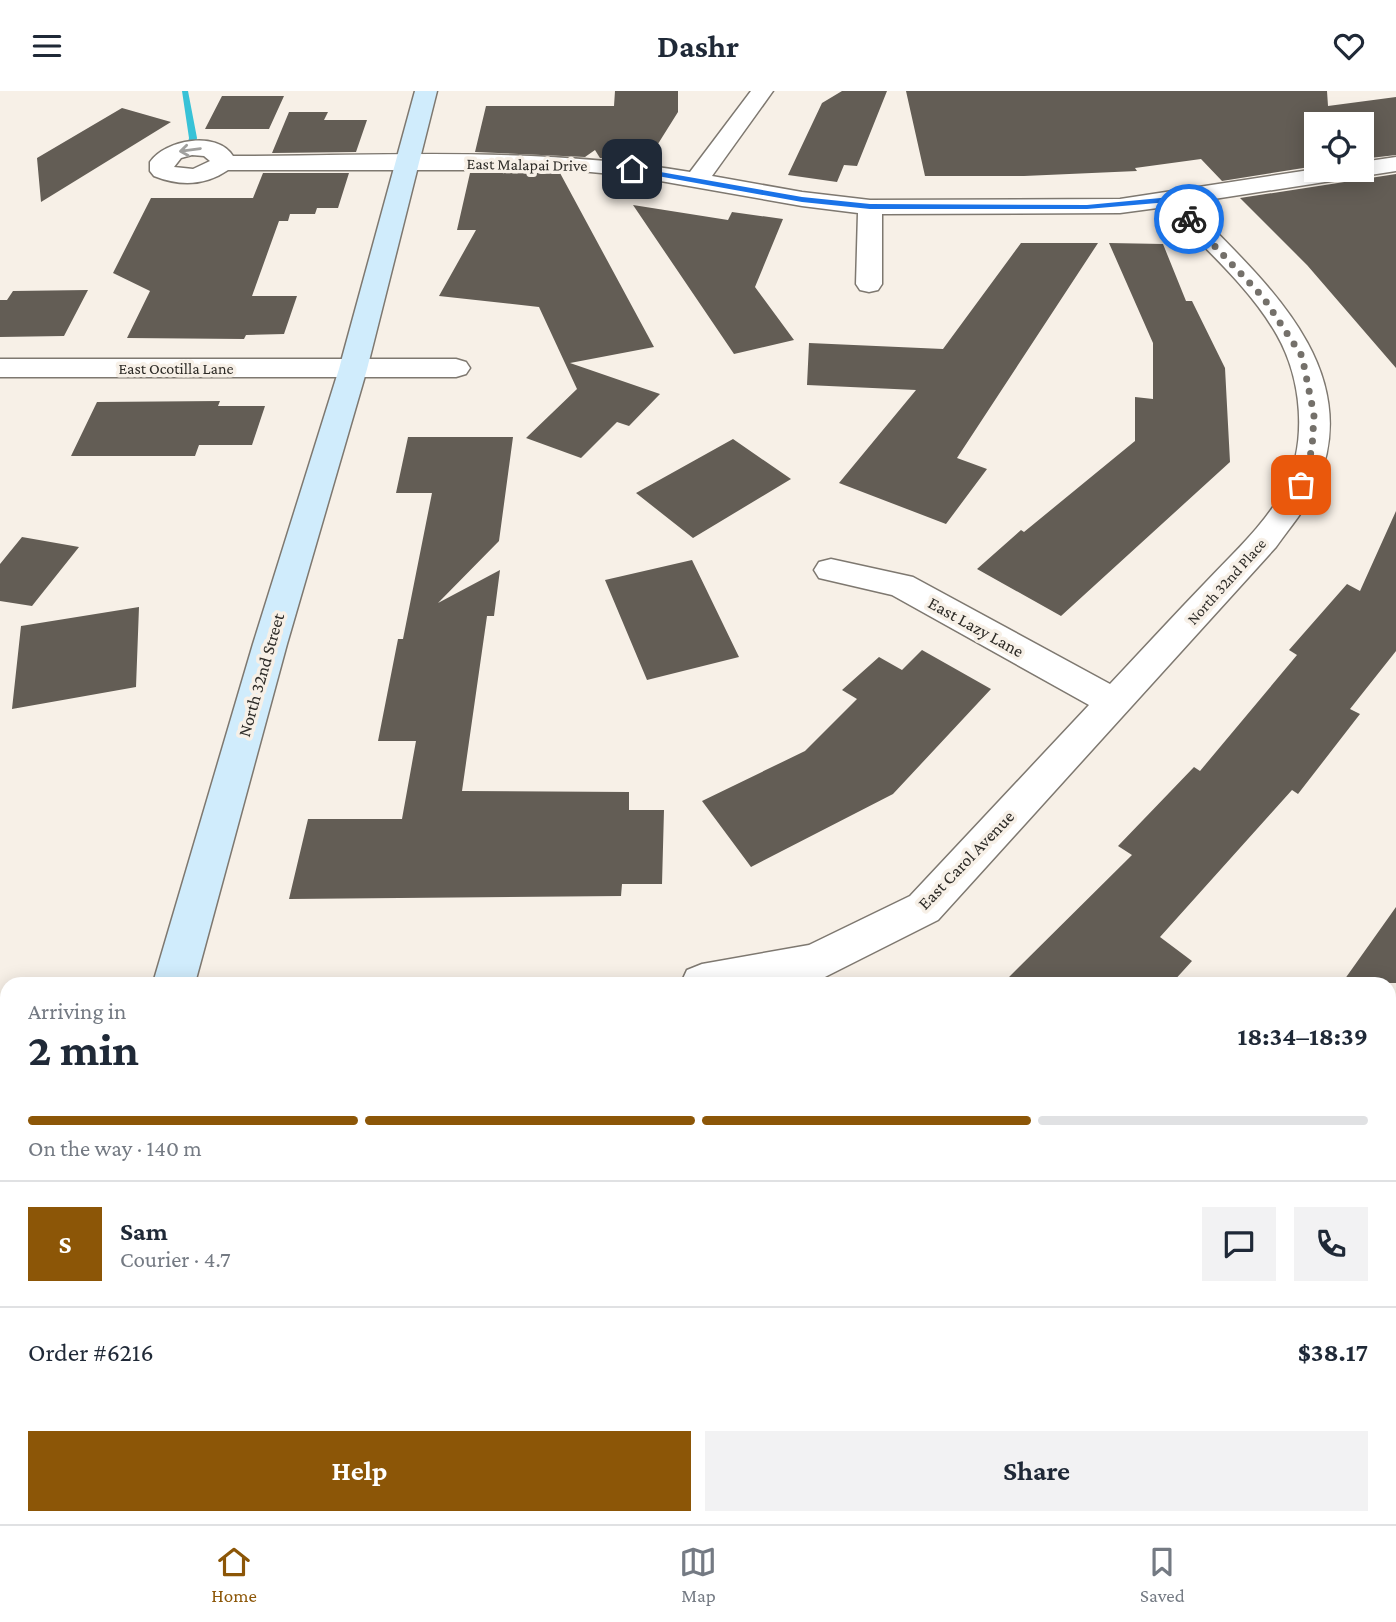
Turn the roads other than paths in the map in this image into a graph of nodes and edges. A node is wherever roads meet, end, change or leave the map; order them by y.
1 (426, 91) edge
2 (762, 91) edge
3 (222, 163) dead end
4 (405, 163) junction
5 (1396, 164) edge
6 (1374, 167) edge
7 (1304, 178) edge
8 (696, 181) junction
9 (1171, 199) junction
10 (870, 207) junction
11 (869, 284) dead end
12 (456, 367) dead end
13 (0, 368) edge
14 (353, 369) junction
15 (831, 570) dead end
16 (1115, 703) junction
17 (176, 977) edge
18 (738, 977) edge

1 - 4 street, North 32nd Street
2 - 8 street
3 - 4 street, East Malapai Drive
4 - 8 street, East Malapai Drive
4 - 14 street, North 32nd Street
5 - 6 street, East Malapai Drive
7 - 9 street, East Malapai Drive
8 - 10 street, East Malapai Drive
9 - 10 street, East Malapai Drive
9 - 16 street, North 32nd Place
10 - 11 street
12 - 14 street
13 - 14 street, East Ocotilla Lane
14 - 17 street, North 32nd Street
15 - 16 street, East Lazy Lane
16 - 18 street, East Carol Avenue

